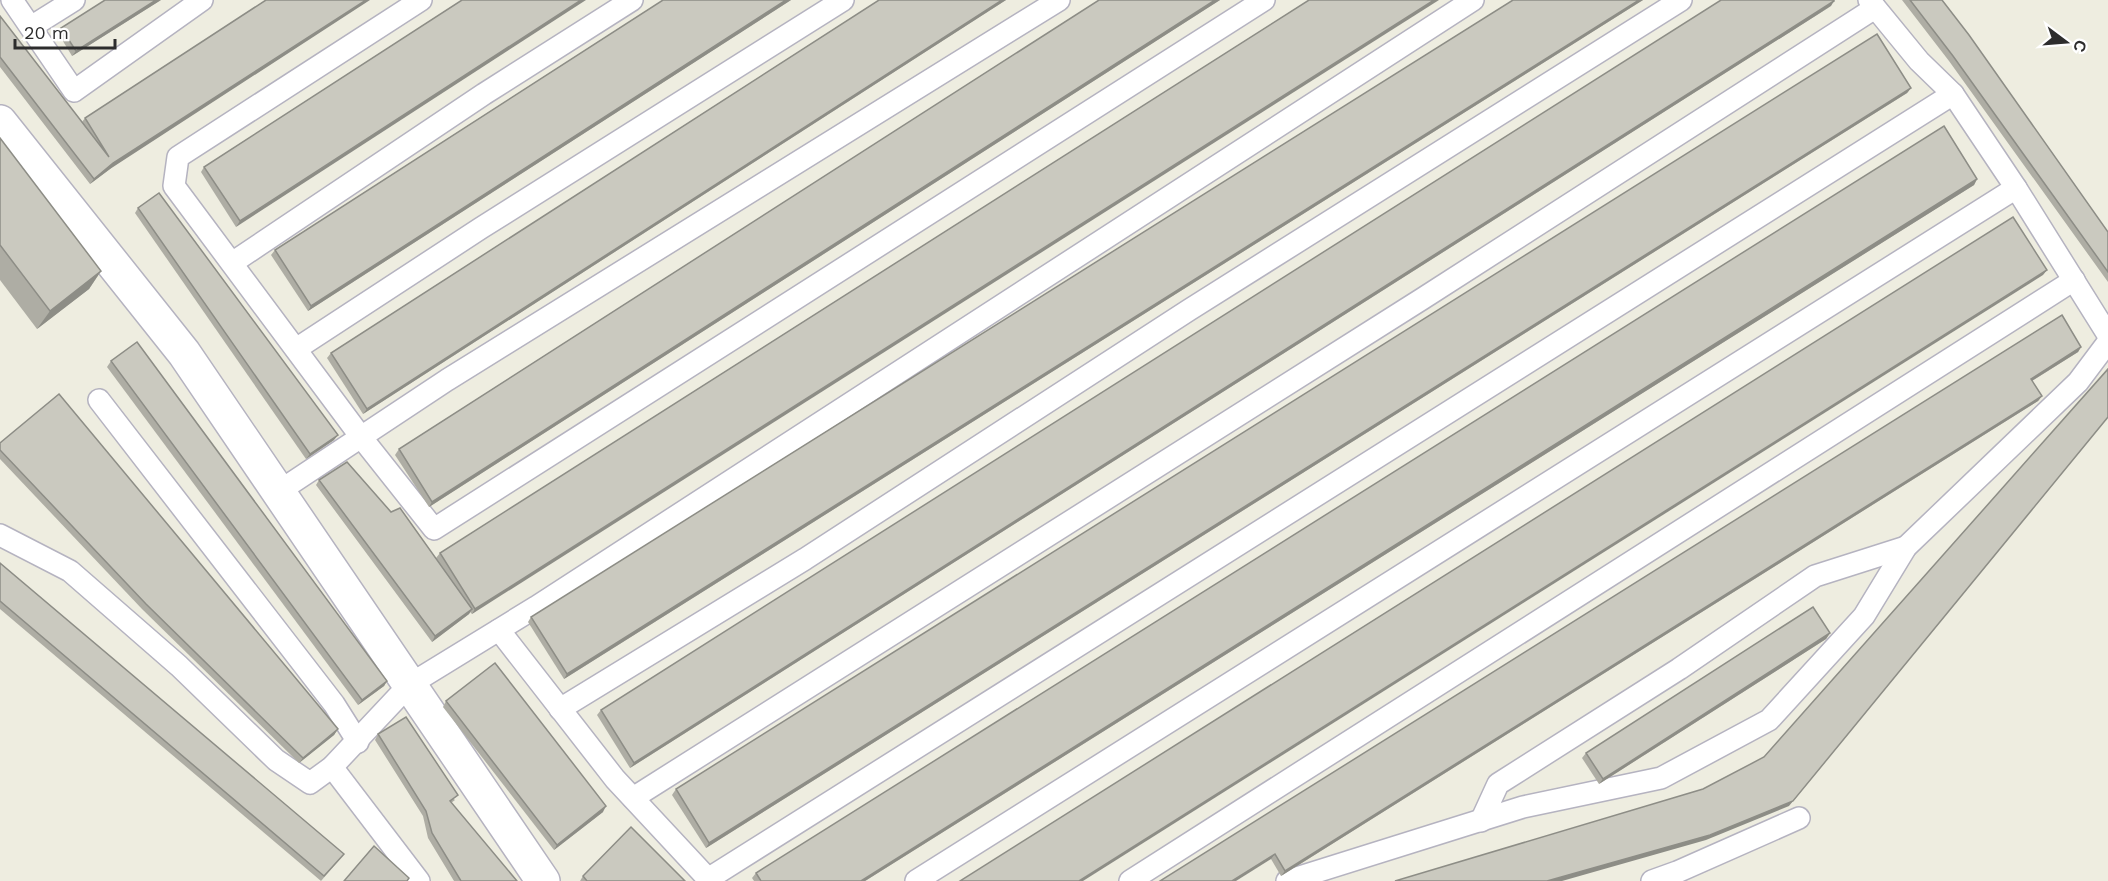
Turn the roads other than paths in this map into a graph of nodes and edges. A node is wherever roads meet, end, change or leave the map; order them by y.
1 (12, 0) edge
2 (74, 0) edge
3 (202, 0) edge
4 (420, 0) edge
5 (632, 0) edge
6 (843, 0) edge
7 (1059, 0) edge
8 (1264, 0) edge
9 (1473, 0) edge
10 (1681, 0) edge
11 (1872, 4) edge
12 (31, 27) junction
13 (1953, 94) junction
14 (0, 122) edge
15 (2016, 188) junction
16 (232, 263) junction
17 (2074, 280) junction
18 (2108, 335) edge
19 (2108, 342) edge
20 (296, 349) junction
21 (99, 400) dead end
22 (361, 437) junction
23 (278, 492) junction
24 (0, 535) edge
25 (1906, 547) junction
26 (499, 630) junction
27 (409, 685) junction
28 (560, 709) junction
29 (358, 742) junction
30 (332, 767) junction
31 (633, 798) junction
32 (1798, 818) dead end
33 (1481, 821) junction
34 (709, 880) edge
35 (419, 881) edge
36 (543, 881) edge
37 (916, 881) edge
38 (1130, 881) edge
39 (1287, 881) edge
40 (1652, 881) edge

1 - 12 lane
2 - 12 lane
3 - 12 lane
4 - 16 lane
5 - 16 lane
6 - 20 lane
7 - 22 lane
8 - 22 lane
9 - 26 lane
10 - 28 lane
11 - 13 lane
11 - 31 lane
13 - 15 lane
13 - 34 lane
14 - 23 street
15 - 17 lane
15 - 37 lane
16 - 20 lane
17 - 18 lane
17 - 38 lane
19 - 25 lane
20 - 22 lane
21 - 29 lane
22 - 23 lane
23 - 27 street
24 - 30 lane
25 - 33 lane
25 - 33 lane
26 - 27 lane
26 - 28 lane
27 - 29 lane
27 - 36 street
28 - 31 lane
29 - 30 lane
30 - 35 lane
31 - 34 lane
32 - 40 lane
33 - 39 lane

